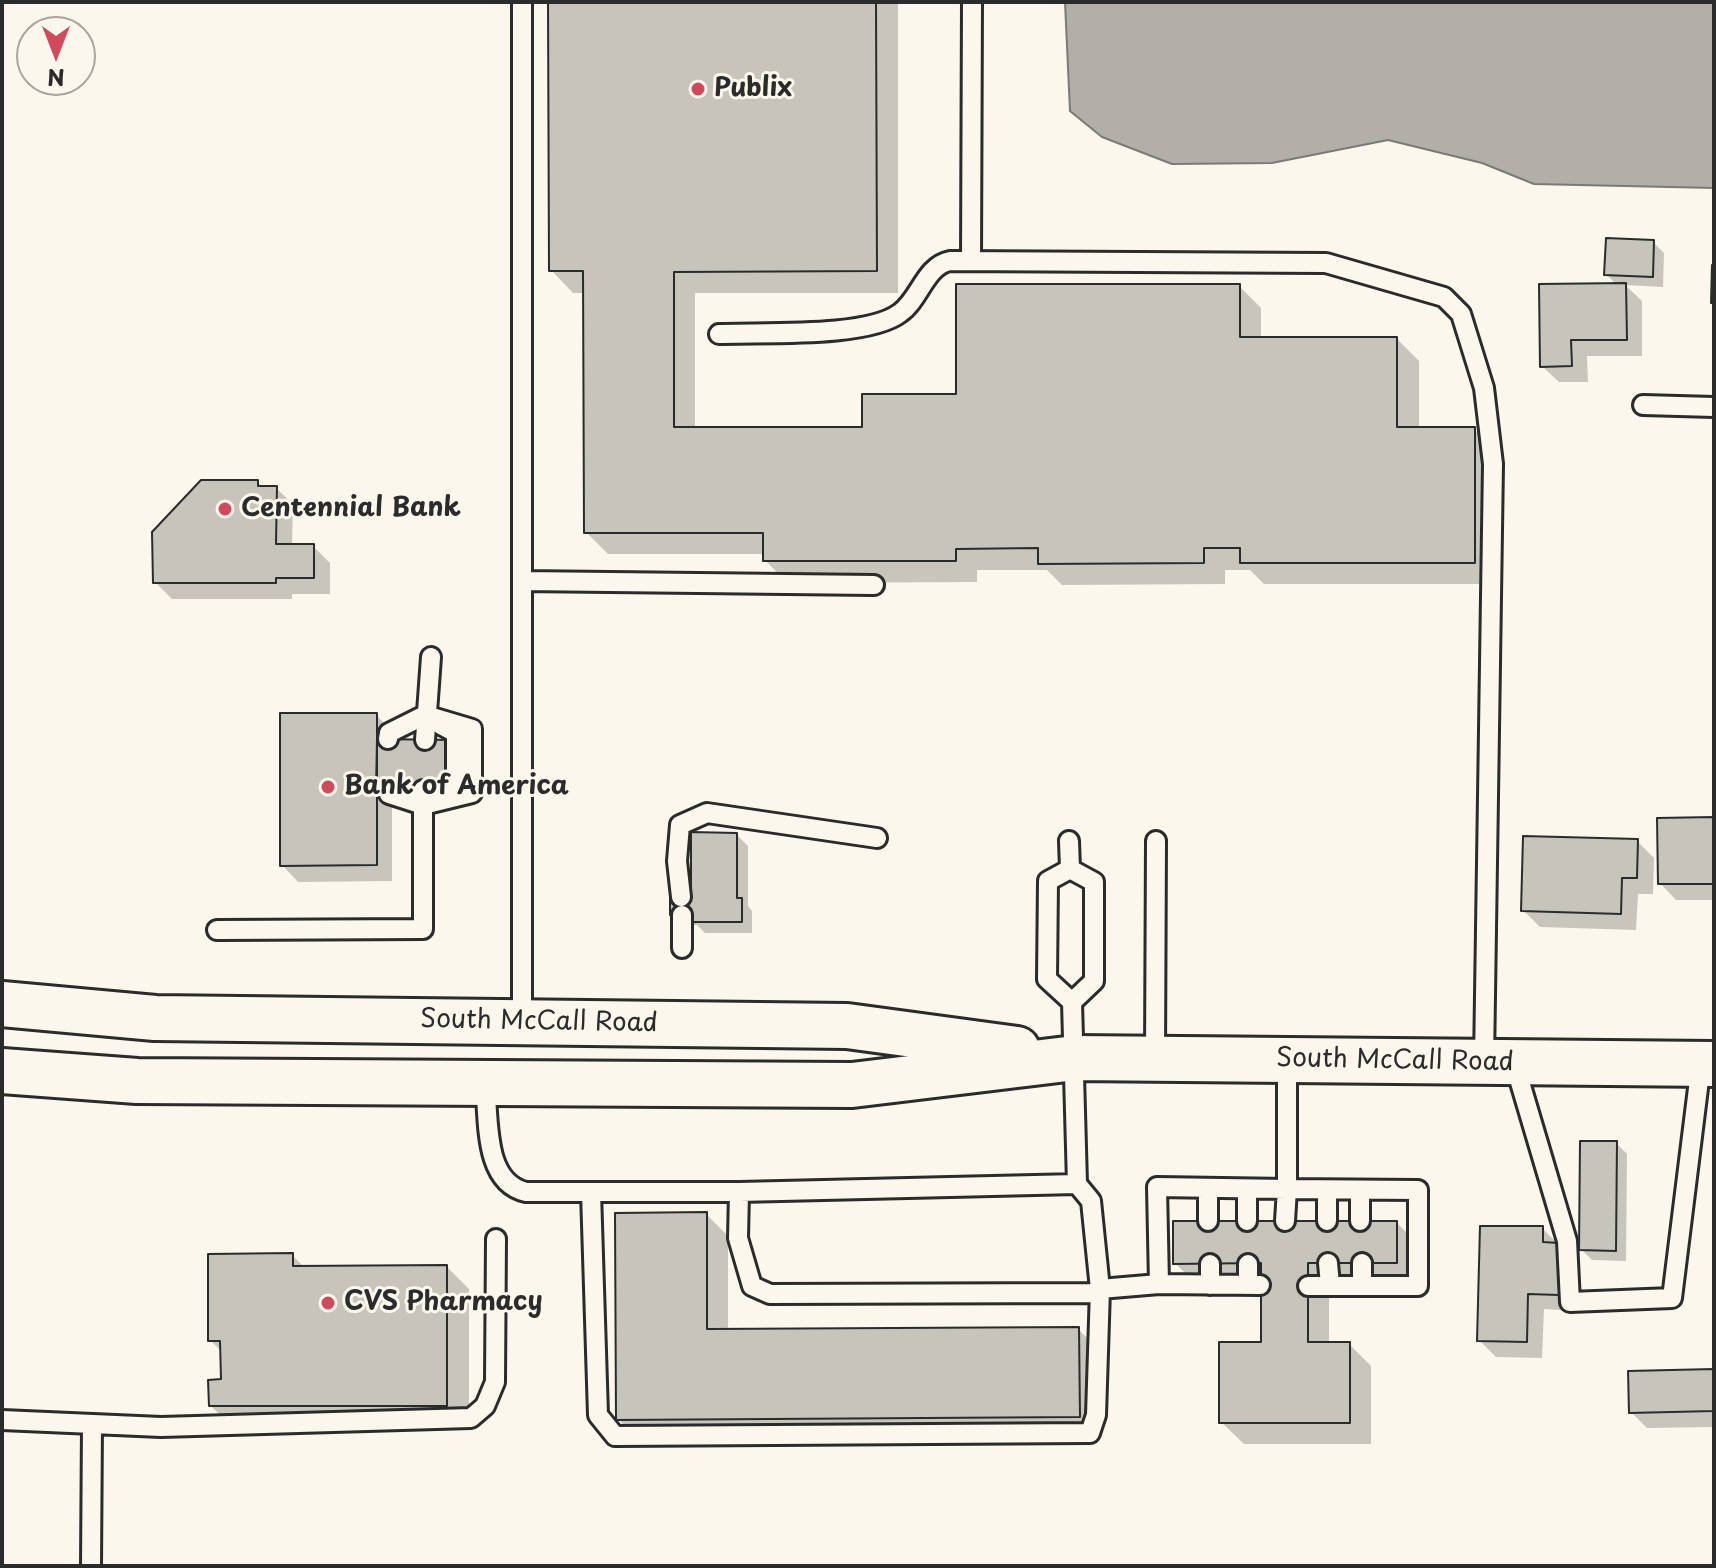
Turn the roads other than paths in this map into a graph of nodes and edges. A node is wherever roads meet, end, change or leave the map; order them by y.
1 (522, 2) edge
2 (972, 2) edge
3 (971, 261) junction
4 (719, 334) dead end
5 (1643, 405) dead end
6 (1714, 407) edge
7 (522, 581) junction
8 (874, 585) dead end
9 (431, 657) dead end
10 (425, 715) junction
11 (397, 739) dead end
12 (432, 740) dead end
13 (877, 838) dead end
14 (1069, 841) dead end
15 (1156, 841) dead end
16 (1070, 869) junction
17 (217, 930) dead end
18 (682, 948) dead end
19 (1072, 1002) junction
20 (2, 1004) edge
21 (522, 1022) junction
22 (1075, 1058) junction
23 (1155, 1058) junction
24 (1287, 1060) junction
25 (1499, 1062) junction
26 (1708, 1064) edge
27 (2, 1071) edge
28 (485, 1083) junction
29 (1077, 1184) junction
30 (1208, 1188) junction
31 (1247, 1189) junction
32 (1287, 1189) junction
33 (1327, 1190) junction
34 (1360, 1190) junction
35 (591, 1192) junction
36 (739, 1192) junction
37 (1208, 1221) dead end
38 (1247, 1221) dead end
39 (1285, 1221) dead end
40 (1327, 1221) dead end
41 (1360, 1221) dead end
42 (496, 1239) dead end
43 (1328, 1263) dead end
44 (1362, 1263) dead end
45 (1210, 1264) dead end
46 (1248, 1264) dead end
47 (1159, 1284) junction
48 (1210, 1285) junction
49 (1330, 1285) junction
50 (1308, 1286) dead end
51 (1362, 1286) junction
52 (1100, 1289) junction
53 (2, 1420) edge
54 (92, 1425) junction
55 (91, 1566) edge

1 - 7 lane
2 - 3 lane
3 - 4 lane
3 - 25 lane
5 - 6 lane
7 - 8 lane
7 - 21 lane
9 - 10 lane
10 - 11 lane
10 - 12 lane
10 - 17 lane
13 - 18 lane
14 - 16 lane
15 - 23 lane
16 - 19 lane
16 - 19 lane
19 - 22 lane
20 - 21 main road, South McCall Road
21 - 22 main road, South McCall Road
22 - 23 main road, South McCall Road
22 - 28 main road, South McCall Road
22 - 29 lane
23 - 24 main road, South McCall Road
24 - 25 main road, South McCall Road
24 - 32 lane
25 - 26 main road, South McCall Road
25 - 26 lane
27 - 28 main road, South McCall Road
28 - 35 lane
29 - 36 lane
29 - 52 lane
30 - 31 lane
30 - 37 lane
30 - 47 lane
31 - 32 lane
31 - 38 lane
32 - 33 lane
32 - 39 lane
33 - 34 lane
33 - 40 lane
34 - 41 lane
34 - 51 lane
35 - 36 lane
35 - 52 lane
36 - 52 lane
42 - 54 lane
43 - 49 lane
44 - 51 lane
45 - 48 lane
46 - 48 lane
47 - 48 lane
47 - 52 lane
49 - 50 lane
49 - 51 lane
53 - 54 lane
54 - 55 lane

